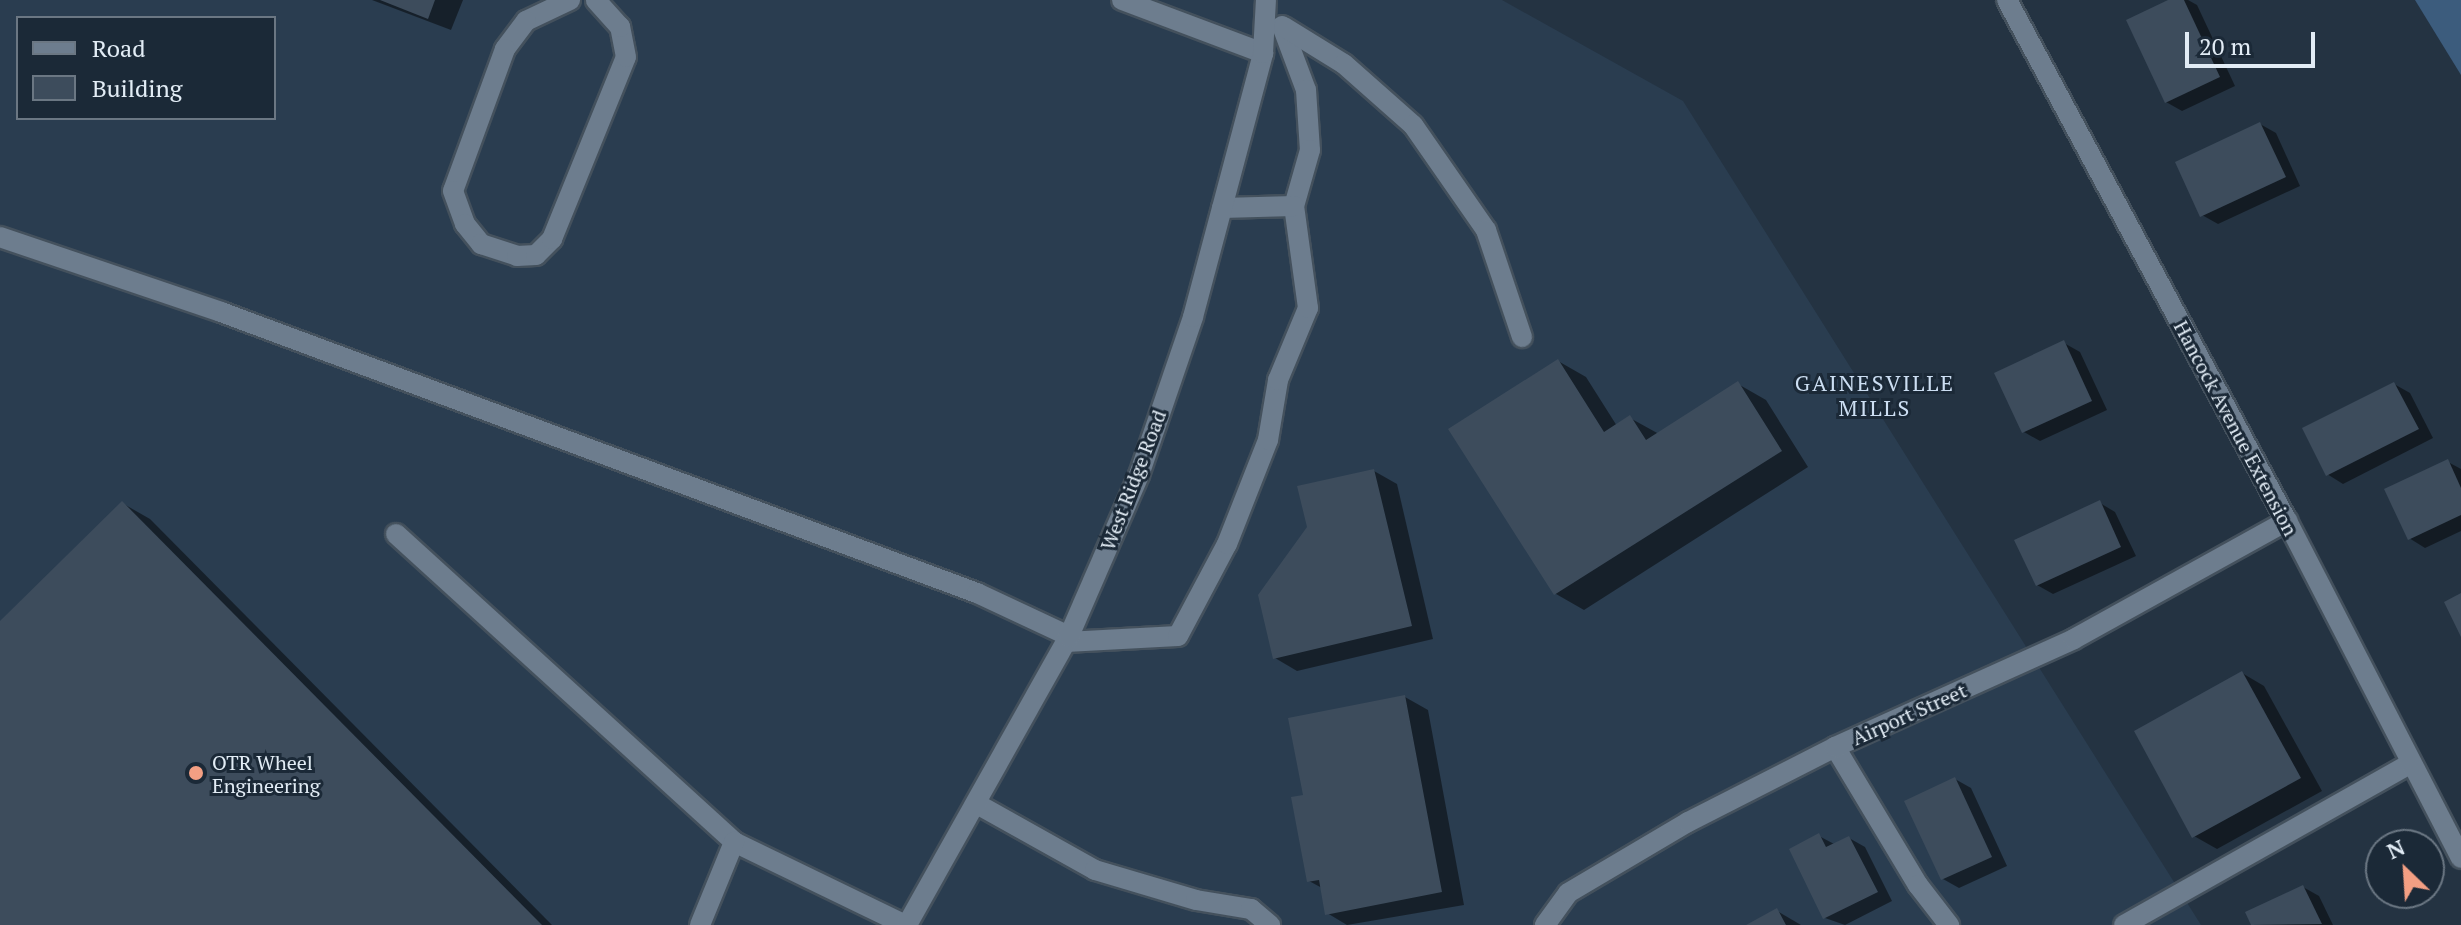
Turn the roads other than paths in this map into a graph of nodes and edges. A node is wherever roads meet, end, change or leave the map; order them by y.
1 (570, 0) edge
2 (596, 0) edge
3 (1122, 0) edge
4 (1266, 0) edge
5 (2007, 0) edge
6 (1274, 24) junction
7 (1263, 53) junction
8 (1294, 206) junction
9 (1222, 208) junction
10 (0, 237) edge
11 (1522, 337) dead end
12 (2287, 521) junction
13 (396, 534) dead end
14 (1067, 639) junction
15 (1835, 747) junction
16 (2410, 764) junction
17 (977, 804) junction
18 (734, 842) junction
19 (2461, 858) edge
20 (700, 925) edge
21 (906, 925) edge
22 (1270, 925) edge
23 (1545, 925) edge
24 (1949, 925) edge
25 (2124, 925) edge

1 - 2 street
3 - 7 street
4 - 6 street, West Ridge Road
5 - 12 street, Hancock Avenue Extension
6 - 7 street, West Ridge Road
6 - 8 street
6 - 11 street
7 - 9 street, West Ridge Road
8 - 9 street
8 - 14 street
9 - 14 street, West Ridge Road
10 - 14 street
12 - 15 street, Airport Street
12 - 16 street, Hancock Avenue Extension
13 - 18 street
14 - 17 street, West Ridge Road
15 - 23 street, Airport Street
15 - 24 street
16 - 19 street, Hancock Avenue Extension
16 - 25 street
17 - 21 street, West Ridge Road
17 - 22 street
18 - 20 street
18 - 21 street

